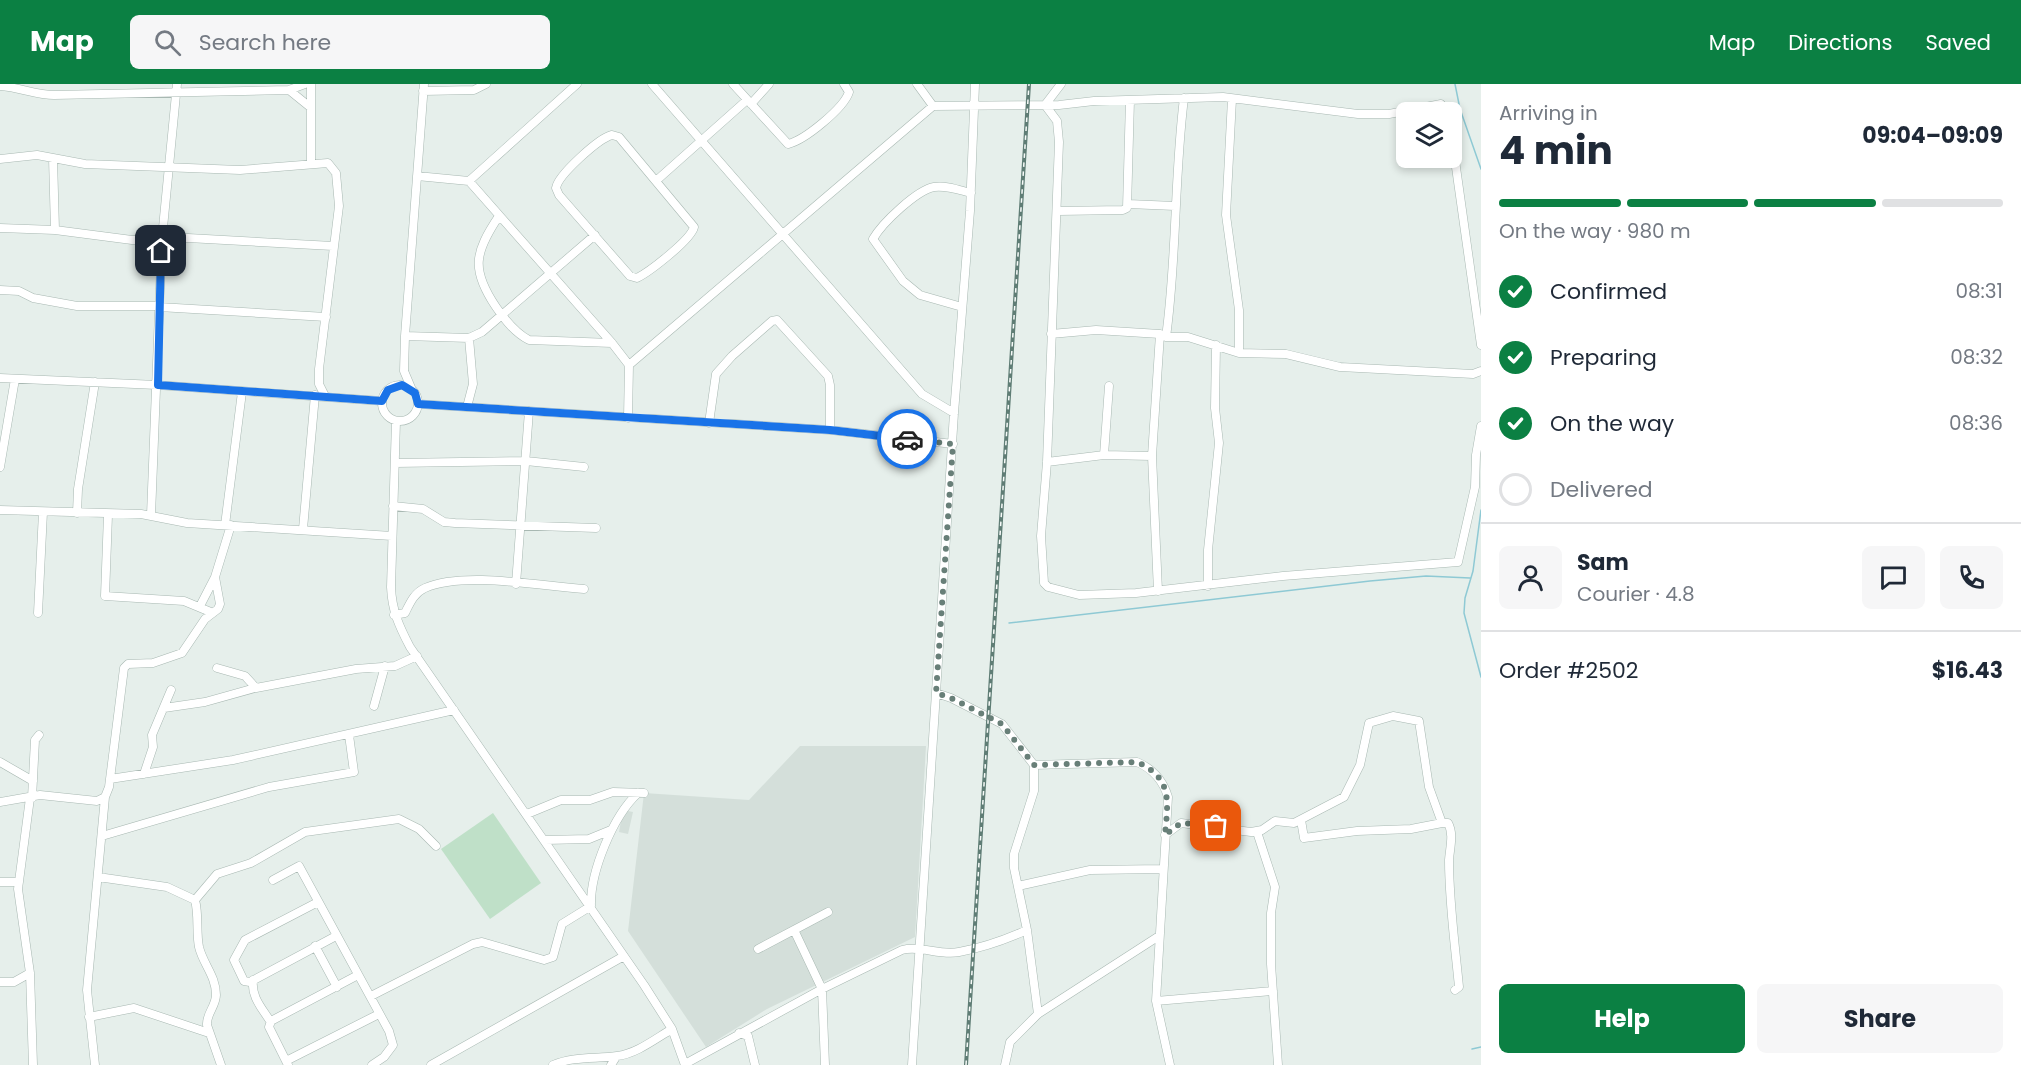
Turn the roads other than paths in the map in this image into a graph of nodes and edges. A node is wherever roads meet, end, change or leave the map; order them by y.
1 (177, 84) edge
2 (305, 84) edge
3 (311, 84) edge
4 (486, 84) edge
5 (577, 84) edge
6 (652, 84) edge
7 (734, 84) edge
8 (769, 84) edge
9 (844, 84) edge
10 (917, 84) edge
11 (975, 84) edge
12 (1061, 84) edge
13 (0, 86) edge
14 (67, 86) dead end
15 (424, 88) edge
16 (289, 90) junction
17 (74, 93) junction
18 (177, 95) junction
19 (1184, 98) junction
20 (1232, 99) junction
21 (1130, 100) junction
22 (749, 102) junction
23 (1045, 105) junction
24 (310, 106) junction
25 (933, 106) junction
26 (974, 108) junction
27 (1396, 113) edge
28 (700, 141) junction
29 (53, 158) junction
30 (0, 159) edge
31 (311, 163) junction
32 (167, 166) junction
33 (1456, 168) edge
34 (417, 176) junction
35 (657, 180) junction
36 (469, 181) junction
37 (971, 193) junction
38 (1128, 204) junction
39 (1175, 206) junction
40 (1058, 211) junction
41 (498, 216) junction
42 (0, 228) edge
43 (55, 230) junction
44 (783, 232) junction
45 (596, 235) junction
46 (162, 238) junction
47 (333, 246) junction
48 (549, 272) junction
49 (0, 290) edge
50 (159, 306) junction
51 (962, 307) junction
52 (502, 315) junction
53 (326, 317) junction
54 (1051, 334) junction
55 (1163, 335) junction
56 (405, 336) junction
57 (470, 338) junction
58 (612, 343) junction
59 (1216, 345) junction
60 (1481, 345) edge
61 (1239, 353) junction
62 (629, 365) junction
63 (404, 371) junction
64 (1481, 371) edge
65 (0, 378) edge
66 (15, 379) junction
67 (95, 382) junction
68 (319, 384) junction
69 (158, 385) junction
70 (1109, 386) dead end
71 (391, 388) junction
72 (412, 390) junction
73 (242, 392) junction
74 (313, 395) junction
75 (325, 396) junction
76 (382, 401) junction
77 (418, 404) junction
78 (467, 407) junction
79 (529, 411) junction
80 (954, 413) junction
81 (627, 418) junction
82 (396, 421) junction
83 (709, 423) junction
84 (1481, 426) edge
85 (830, 430) junction
86 (953, 444) junction
87 (1104, 455) junction
88 (1152, 456) junction
89 (526, 461) junction
90 (1047, 462) junction
91 (395, 463) junction
92 (0, 467) edge
93 (584, 467) dead end
94 (393, 506) junction
95 (0, 510) edge
96 (43, 512) junction
97 (77, 513) junction
98 (108, 515) junction
99 (152, 515) junction
100 (521, 524) junction
101 (228, 525) junction
102 (596, 528) dead end
103 (303, 529) junction
104 (392, 536) junction
105 (215, 577) junction
106 (516, 584) junction
107 (1208, 586) junction
108 (584, 589) dead end
109 (1158, 591) junction
110 (200, 606) junction
111 (38, 613) dead end
112 (213, 613) junction
113 (394, 615) junction
114 (417, 656) junction
115 (386, 666) junction
116 (217, 668) dead end
117 (255, 688) junction
118 (171, 690) dead end
119 (936, 693) junction
120 (374, 706) dead end
121 (164, 708) junction
122 (454, 710) junction
123 (39, 735) dead end
124 (349, 735) junction
125 (0, 762) edge
126 (1034, 765) junction
127 (144, 774) junction
128 (110, 779) junction
129 (33, 781) junction
130 (105, 797) junction
131 (31, 798) junction
132 (0, 802) edge
133 (527, 814) junction
134 (1301, 819) junction
135 (1442, 823) junction
136 (611, 830) junction
137 (1257, 832) junction
138 (1165, 835) junction
139 (102, 836) junction
140 (545, 840) junction
141 (436, 846) dead end
142 (1163, 869) junction
143 (98, 877) junction
144 (273, 880) dead end
145 (0, 882) edge
146 (20, 882) junction
147 (1018, 886) junction
148 (195, 900) junction
149 (318, 902) junction
150 (591, 906) junction
151 (828, 912) dead end
152 (794, 930) junction
153 (1027, 930) junction
154 (336, 936) junction
155 (1159, 936) junction
156 (315, 946) junction
157 (758, 949) dead end
158 (921, 950) junction
159 (624, 956) junction
160 (30, 973) junction
161 (358, 975) junction
162 (253, 980) junction
163 (0, 982) edge
164 (337, 987) junction
165 (822, 989) junction
166 (1455, 990) dead end
167 (1273, 991) junction
168 (371, 996) junction
169 (1156, 1001) junction
170 (379, 1014) junction
171 (1038, 1014) junction
172 (89, 1017) junction
173 (270, 1022) junction
174 (672, 1029) junction
175 (209, 1033) junction
176 (740, 1033) junction
177 (616, 1057) junction
178 (442, 1062) edge
179 (287, 1063) edge
180 (33, 1065) edge
181 (95, 1065) edge
182 (221, 1065) edge
183 (372, 1065) edge
184 (431, 1065) edge
185 (552, 1065) edge
186 (611, 1065) edge
187 (686, 1065) edge
188 (755, 1065) edge
189 (825, 1065) edge
190 (912, 1065) edge
191 (1005, 1065) edge
192 (1170, 1065) edge
193 (1278, 1065) edge

1 - 18 street
2 - 16 street
3 - 24 street
4 - 15 street
5 - 36 street
6 - 28 street
7 - 22 street
8 - 22 street
9 - 22 street
10 - 25 street
11 - 26 street
12 - 23 street
13 - 17 street
14 - 17 street
15 - 34 street
16 - 18 street
16 - 24 street
17 - 18 street
18 - 32 street
19 - 20 street
19 - 21 street
19 - 39 street
20 - 27 street
20 - 61 street
21 - 23 street
21 - 38 street
22 - 28 street
23 - 26 street
23 - 40 street
24 - 31 street
25 - 26 street
25 - 44 street
26 - 37 street
28 - 35 street
28 - 44 street
29 - 30 street
29 - 32 street
29 - 43 street
31 - 32 street
31 - 47 street
32 - 46 street
33 - 60 street
34 - 36 street
34 - 56 street
35 - 45 street
35 - 45 street
36 - 41 street
37 - 51 street
37 - 51 street
38 - 39 street
38 - 40 street
39 - 55 street
40 - 54 street
41 - 48 street
41 - 52 street
42 - 43 street
43 - 46 street
44 - 62 street
44 - 80 street
45 - 48 street
46 - 47 street
46 - 50 street
47 - 53 street
48 - 52 street
48 - 58 street
49 - 50 street
50 - 53 street
50 - 69 street
51 - 80 street
52 - 57 street
52 - 58 street
53 - 68 street
54 - 55 street
54 - 90 street
55 - 59 street
55 - 88 street
56 - 57 street
56 - 63 street
57 - 78 street
58 - 62 street
59 - 61 street
59 - 107 street
61 - 64 street
62 - 81 street
63 - 71 street
63 - 72 street
65 - 66 street
66 - 67 street
66 - 92 street
67 - 69 street
67 - 97 street
68 - 74 street
68 - 75 street
69 - 73 street
69 - 99 street
70 - 87 street
71 - 72 street
71 - 76 street
72 - 77 street
73 - 74 street
73 - 101 street
74 - 75 street
74 - 103 street
75 - 76 street
76 - 82 street
77 - 78 street
77 - 82 street
78 - 79 street
79 - 81 street
79 - 89 street
80 - 86 street
81 - 83 street
82 - 91 street
83 - 85 street
83 - 85 street
84 - 107 street
85 - 86 street
86 - 119 street
87 - 88 street
87 - 90 street
88 - 109 street
89 - 91 street
89 - 93 street
89 - 100 street
90 - 109 street
91 - 94 street
94 - 100 street
94 - 104 street
95 - 96 street
96 - 97 street
96 - 111 street
97 - 98 street
98 - 99 street
98 - 110 street
99 - 101 street
100 - 102 street
100 - 106 street
101 - 103 street
101 - 105 street
103 - 104 street
104 - 113 street
105 - 110 street
105 - 112 street
106 - 108 street
106 - 113 street
107 - 109 street
110 - 112 street
112 - 128 street
113 - 114 street
114 - 115 street
114 - 122 street
115 - 117 street
115 - 120 street
116 - 117 street
117 - 121 street
118 - 121 street
119 - 126 street
119 - 158 street
121 - 127 street
122 - 124 street
122 - 133 street
123 - 129 street
124 - 127 street
124 - 139 street
125 - 129 street
126 - 138 street
126 - 147 street
127 - 128 street
128 - 130 street
129 - 131 street
130 - 131 street
130 - 139 street
131 - 132 street
131 - 146 street
133 - 136 street
133 - 140 street
134 - 135 street
134 - 135 street
134 - 137 street
135 - 166 street
136 - 140 street
136 - 150 street
137 - 138 street
137 - 167 street
138 - 142 street
139 - 143 street
140 - 150 street
141 - 148 street
142 - 147 street
142 - 155 street
143 - 148 street
143 - 172 street
144 - 149 street
145 - 146 street
146 - 160 street
147 - 153 street
148 - 175 street
149 - 154 street
149 - 162 street
150 - 159 street
150 - 168 street
151 - 152 street
152 - 157 street
152 - 165 street
153 - 158 street
153 - 171 street
154 - 156 street
154 - 161 street
155 - 169 street
155 - 171 street
156 - 162 street
156 - 164 street
158 - 165 street
158 - 190 street
159 - 174 street
159 - 178 street
160 - 163 street
160 - 180 street
161 - 164 street
161 - 168 street
162 - 173 street
164 - 173 street
165 - 176 street
165 - 189 street
167 - 169 street
167 - 193 street
168 - 170 street
169 - 192 street
170 - 179 street
170 - 183 street
171 - 191 street
172 - 175 street
172 - 181 street
173 - 179 street
174 - 177 street
174 - 187 street
175 - 182 street
176 - 187 street
176 - 188 street
177 - 185 street
177 - 186 street
178 - 184 street

